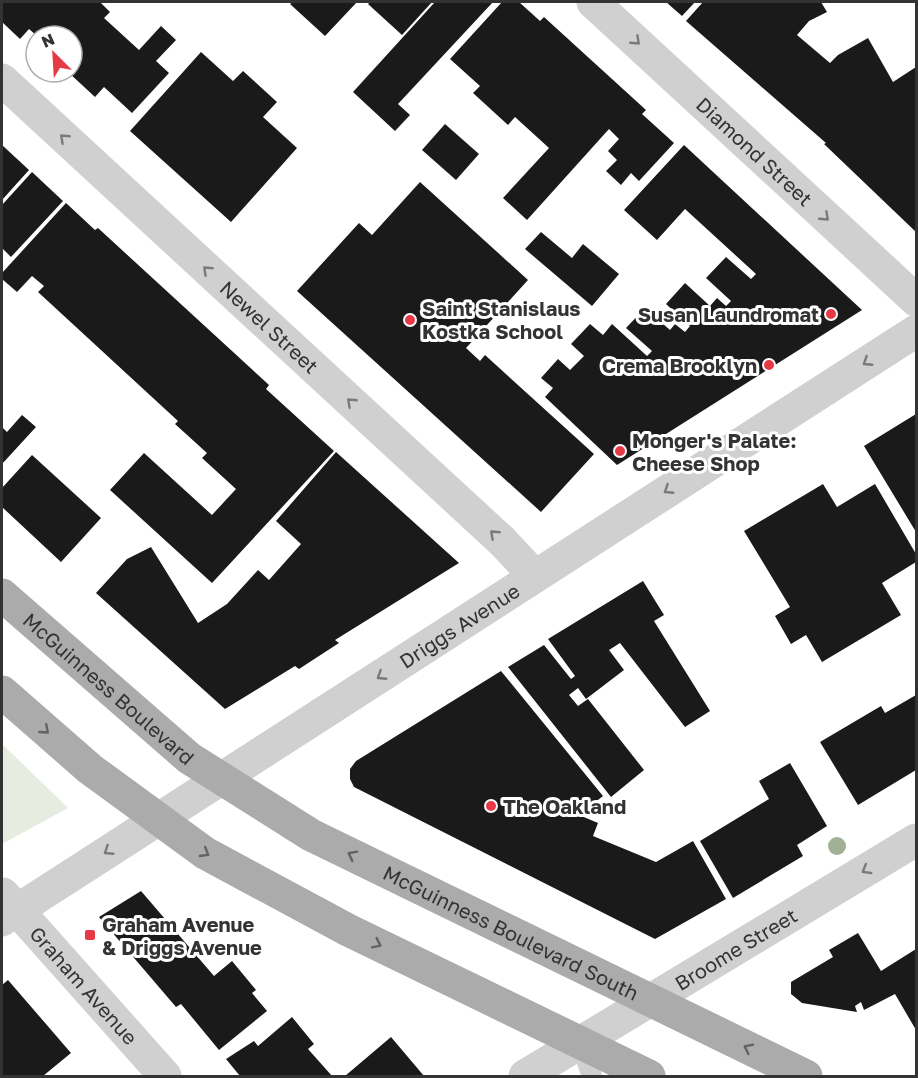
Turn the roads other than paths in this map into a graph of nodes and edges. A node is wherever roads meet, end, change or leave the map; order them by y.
1 (593, 2) edge
2 (2, 80) edge
3 (916, 300) edge
4 (916, 331) edge
5 (535, 576) junction
6 (2, 595) edge
7 (2, 692) edge
8 (221, 778) junction
9 (158, 819) junction
10 (916, 840) edge
11 (7, 908) edge
12 (650, 1000) junction
13 (580, 1043) junction
14 (165, 1077) edge
15 (525, 1077) edge
16 (592, 1077) edge
17 (650, 1077) edge
18 (806, 1077) edge

1 -> 3 street, Diamond Street
5 -> 2 street, Newel Street
4 -> 5 street, Driggs Avenue
5 -> 8 street, Driggs Avenue
6 - 8 main road, McGuinness Boulevard
7 -> 9 main road
8 - 9 street, Driggs Avenue
12 -> 8 main road, McGuinness Boulevard South
9 -> 11 street, Driggs Avenue
9 -> 13 main road
10 -> 12 street, Broome Street
11 - 14 street, Graham Avenue
12 - 13 street, Broome Street
18 -> 12 main road, McGuinness Boulevard South
13 - 15 street, Broome Street
13 - 16 lane
13 - 17 main road

